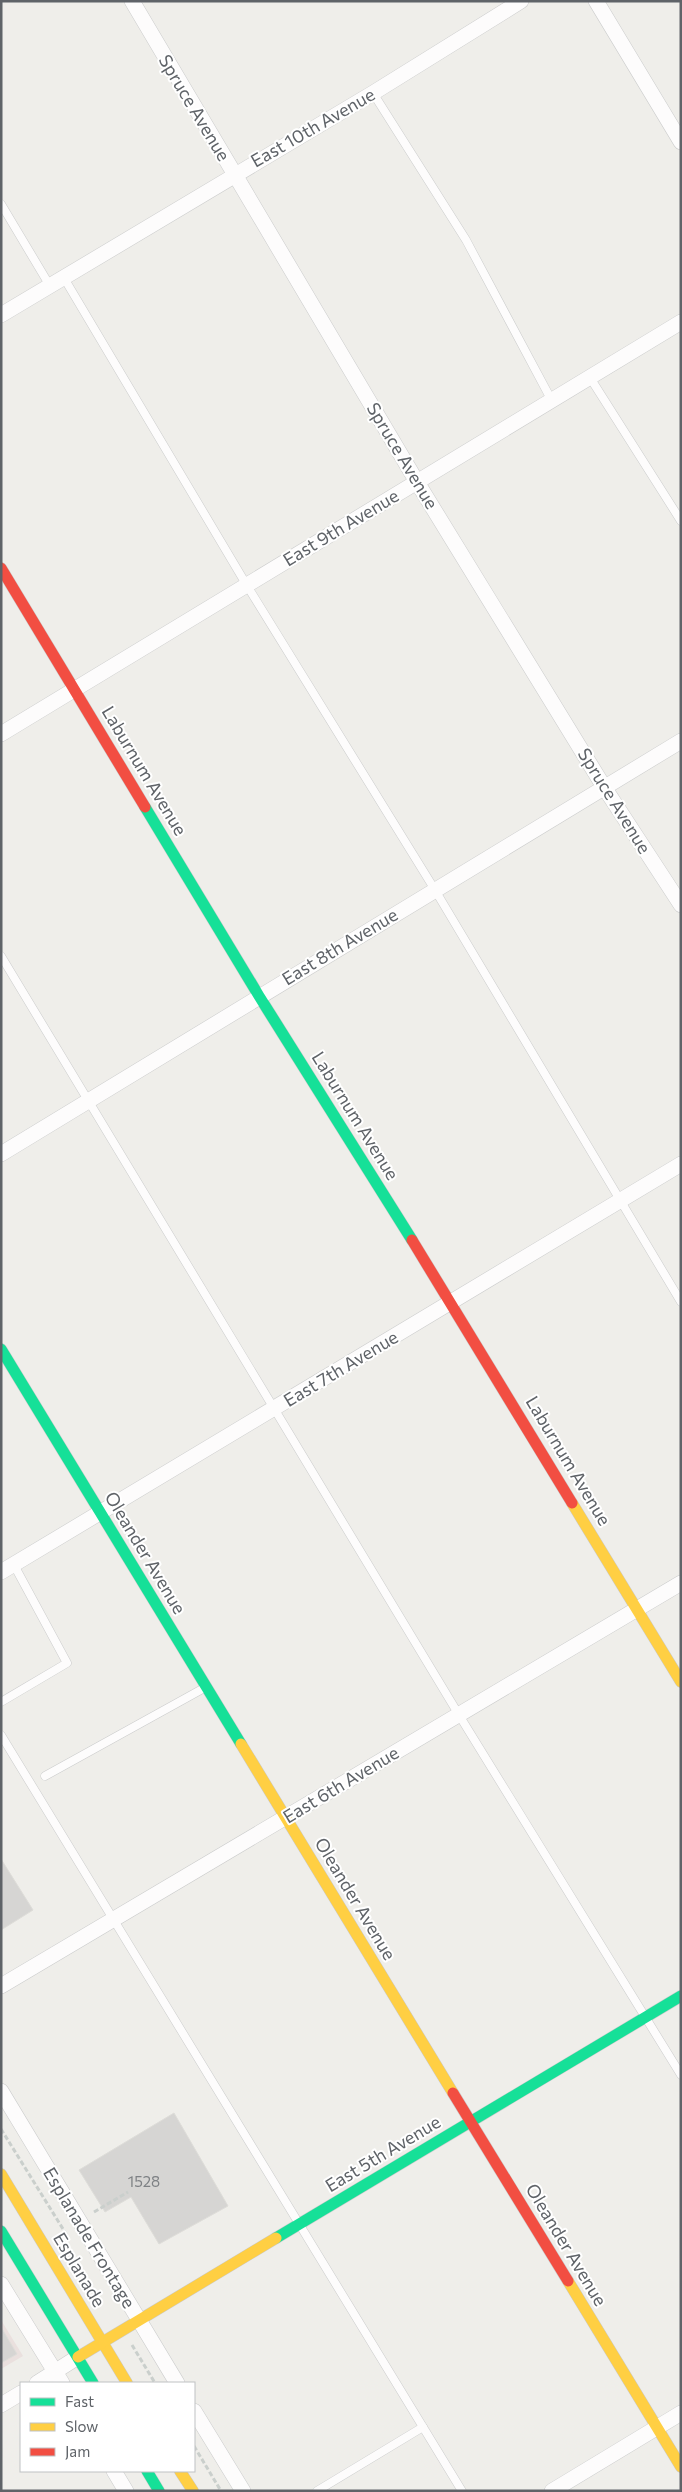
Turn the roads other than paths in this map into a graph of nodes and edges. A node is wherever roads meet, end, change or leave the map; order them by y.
1 (132, 1) edge
2 (521, 1) edge
3 (596, 1) edge
4 (373, 93) junction
5 (681, 142) edge
6 (234, 174) junction
7 (1, 204) edge
8 (64, 278) junction
9 (50, 286) junction
10 (1, 315) edge
11 (681, 322) edge
12 (589, 376) junction
13 (552, 401) junction
14 (417, 482) junction
15 (681, 521) edge
16 (1, 568) edge
17 (246, 584) junction
18 (75, 689) junction
19 (1, 734) edge
20 (681, 741) edge
21 (604, 787) junction
22 (435, 890) junction
23 (681, 904) edge
24 (1, 956) edge
25 (258, 996) junction
26 (89, 1100) junction
27 (1, 1154) edge
28 (681, 1164) edge
29 (619, 1201) junction
30 (452, 1302) junction
31 (681, 1302) edge
32 (1, 1349) edge
33 (275, 1408) junction
34 (101, 1513) junction
35 (7, 1569) edge
36 (681, 1583) edge
37 (637, 1609) junction
38 (681, 1682) edge
39 (206, 1687) junction
40 (1, 1702) edge
41 (460, 1714) junction
42 (1, 1735) edge
43 (45, 1776) dead end
44 (286, 1818) junction
45 (114, 1920) junction
46 (1, 1986) edge
47 (681, 1996) edge
48 (646, 2016) junction
49 (681, 2075) edge
50 (1, 2091) edge
51 (470, 2122) junction
52 (1, 2174) edge
53 (299, 2225) junction
54 (1, 2231) edge
55 (1, 2284) edge
56 (138, 2321) junction
57 (102, 2342) junction
58 (78, 2357) junction
59 (58, 2378) edge
60 (41, 2382) edge
61 (92, 2382) edge
62 (126, 2382) edge
63 (176, 2382) edge
64 (20, 2394) edge
65 (1, 2405) edge
66 (681, 2412) edge
67 (195, 2413) edge
68 (423, 2427) junction
69 (656, 2427) junction
70 (681, 2467) edge
71 (115, 2472) edge
72 (148, 2472) edge
73 (181, 2472) edge
74 (126, 2491) edge
75 (159, 2491) edge
76 (192, 2491) edge
77 (243, 2491) edge
78 (317, 2491) edge
79 (462, 2491) edge
80 (552, 2491) edge

1 - 6 street, Spruce Avenue
2 - 4 street, East 10th Avenue
3 - 5 street
4 - 6 street, East 10th Avenue
4 - 13 lane
6 - 8 street, East 10th Avenue
6 - 14 street, Spruce Avenue
7 - 9 lane
8 - 9 street, East 10th Avenue
8 - 17 lane
9 - 10 street, East 10th Avenue
11 - 12 street, East 9th Avenue
12 - 13 street, East 9th Avenue
12 - 15 lane
13 - 14 street, East 9th Avenue
14 - 17 street, East 9th Avenue
14 - 21 street, Spruce Avenue
16 - 18 street, Laburnum Avenue
17 - 18 street, East 9th Avenue
17 - 22 lane
18 - 19 street, East 9th Avenue
18 - 25 street, Laburnum Avenue
20 - 21 street, East 8th Avenue
21 - 22 street, East 8th Avenue
21 - 23 street, Spruce Avenue
22 - 25 street, East 8th Avenue
22 - 29 lane
24 - 26 lane
25 - 26 street, East 8th Avenue
25 - 30 street, Laburnum Avenue
26 - 27 street, East 8th Avenue
26 - 33 lane
28 - 29 street, East 7th Avenue
29 - 30 street, East 7th Avenue
29 - 31 lane
30 - 33 street, East 7th Avenue
30 - 37 street, Laburnum Avenue
32 - 34 street, Oleander Avenue
33 - 34 street, East 7th Avenue
33 - 41 lane
34 - 35 street, East 7th Avenue
34 - 39 street, Oleander Avenue
35 - 40 lane
36 - 37 street, East 6th Avenue
37 - 38 street, Laburnum Avenue
37 - 41 street, East 6th Avenue
39 - 43 lane
39 - 44 street, Oleander Avenue
41 - 44 street, East 6th Avenue
41 - 48 lane
42 - 45 lane
44 - 45 street, East 6th Avenue
44 - 51 street, Oleander Avenue
45 - 46 street, East 6th Avenue
45 - 53 lane
47 - 48 street, East 5th Avenue
48 - 49 lane
48 - 51 street, East 5th Avenue
50 - 56 street, Esplanade Frontage
51 - 53 street, East 5th Avenue
51 - 69 street, Oleander Avenue
52 - 57 street, Esplanade
53 - 56 street, East 5th Avenue
53 - 68 lane
54 - 58 street
55 - 59 street
56 - 57 street, East 5th Avenue
56 - 63 street, Esplanade Frontage
57 - 58 street, East 5th Avenue
57 - 62 street, Esplanade
58 - 59 street
58 - 61 street
59 - 60 street
64 - 65 street
66 - 69 street
67 - 77 street
68 - 78 lane
68 - 79 lane
69 - 70 street, Oleander Avenue
69 - 80 street
71 - 74 street
72 - 75 street
73 - 76 street

